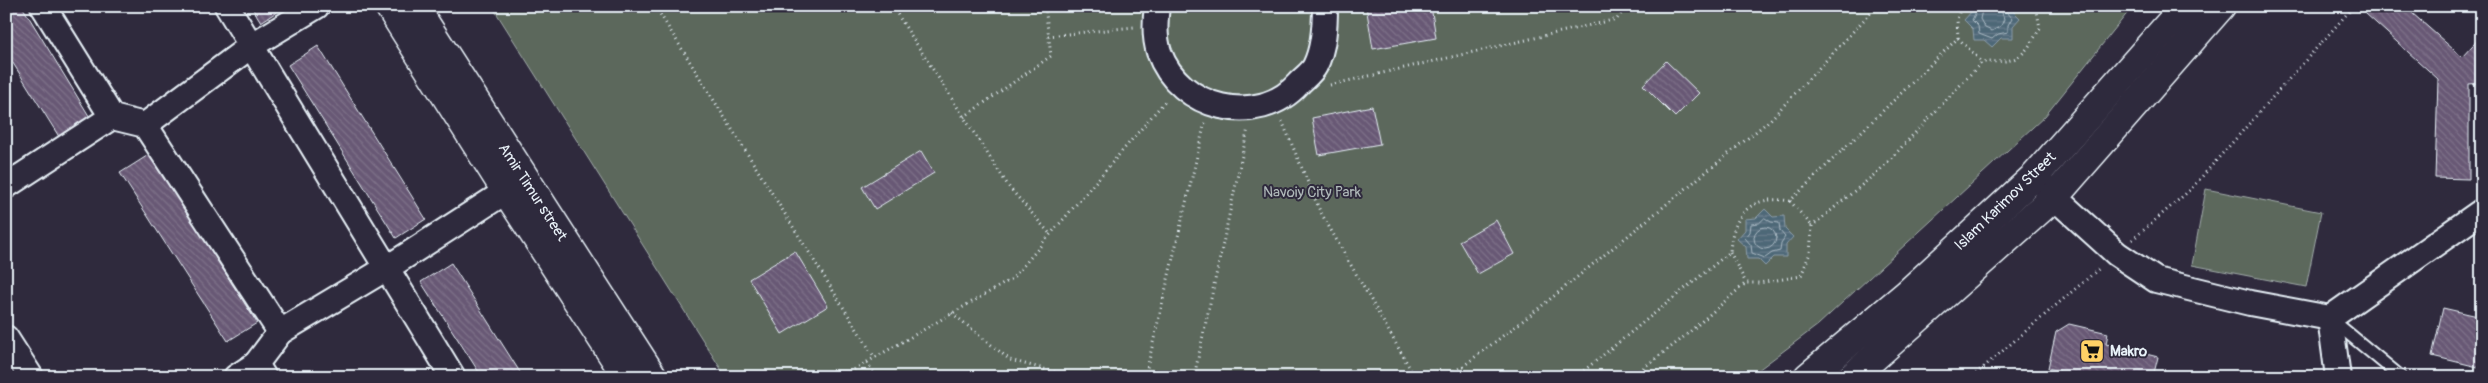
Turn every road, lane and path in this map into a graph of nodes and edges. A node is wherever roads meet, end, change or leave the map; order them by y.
1 (43, 6) edge
2 (227, 6) edge
3 (317, 6) edge
4 (389, 6) edge
5 (414, 6) edge
6 (662, 6) edge
7 (892, 6) edge
8 (1045, 6) edge
9 (1325, 6) edge
10 (1627, 6) edge
11 (1877, 6) edge
12 (1961, 6) edge
13 (2036, 6) edge
14 (2184, 6) edge
15 (2221, 6) edge
16 (2354, 6) edge
17 (657, 7) edge
18 (1156, 16) edge
19 (1048, 36) junction
20 (1958, 38) junction
21 (251, 46) junction
22 (1982, 62) junction
23 (1180, 84) junction
24 (1328, 85) dead end
25 (1209, 103) junction
26 (1263, 105) junction
27 (112, 117) junction
28 (964, 117) junction
29 (145, 125) junction
30 (2035, 176) junction
31 (515, 185) junction
32 (6, 186) edge
33 (2054, 197) junction
34 (1790, 201) junction
35 (2482, 211) edge
36 (1812, 226) junction
37 (1050, 234) junction
38 (1730, 252) junction
39 (2117, 254) junction
40 (387, 268) junction
41 (1746, 283) junction
42 (952, 313) junction
43 (2330, 318) junction
44 (280, 332) junction
45 (6, 338) edge
46 (875, 358) junction
47 (868, 363) junction
48 (252, 373) edge
49 (31, 377) edge
50 (453, 377) edge
51 (627, 377) edge
52 (653, 377) edge
53 (841, 377) edge
54 (877, 377) edge
55 (1074, 377) edge
56 (1145, 377) edge
57 (1194, 377) edge
58 (1415, 377) edge
59 (1440, 377) edge
60 (1576, 377) edge
61 (1631, 377) edge
62 (1808, 377) edge
63 (1852, 377) edge
64 (1972, 377) edge
65 (2338, 377) edge
66 (2401, 377) edge

1 - 27 street
2 - 21 street
3 - 21 street
4 - 31 main road, Amir Timur street
5 - 31 main road, Amir Timur street
6 - 17 path
7 - 28 path
8 - 19 path
9 - 26 street
10 - 24 path
11 - 59 path
12 - 20 path
13 - 22 path
14 - 30 main road, Islam Karimov Street
15 - 33 main road, Islam Karimov Street
16 - 39 path
17 - 46 path
18 - 19 path
18 - 23 street
19 - 28 path
20 - 22 path
20 - 34 path
21 - 29 street
21 - 40 street
22 - 36 path
23 - 25 street
23 - 37 path
25 - 26 street
25 - 56 path
26 - 57 path
26 - 58 path
27 - 29 street
27 - 32 street
28 - 37 path
29 - 44 street
30 - 33 street
30 - 62 main road, Islam Karimov Street
31 - 40 street
31 - 51 main road, Amir Timur street
31 - 52 main road, Amir Timur street
33 - 39 street
33 - 63 main road, Islam Karimov Street
34 - 36 path
34 - 38 path
35 - 43 street
36 - 41 path
37 - 42 path
38 - 41 path
38 - 60 path
39 - 43 street
39 - 64 path
40 - 44 street
40 - 50 street
41 - 61 path
42 - 46 path
42 - 55 path
43 - 65 street
43 - 66 lane
44 - 48 street
45 - 49 street
46 - 47 path
47 - 53 path
47 - 54 path

